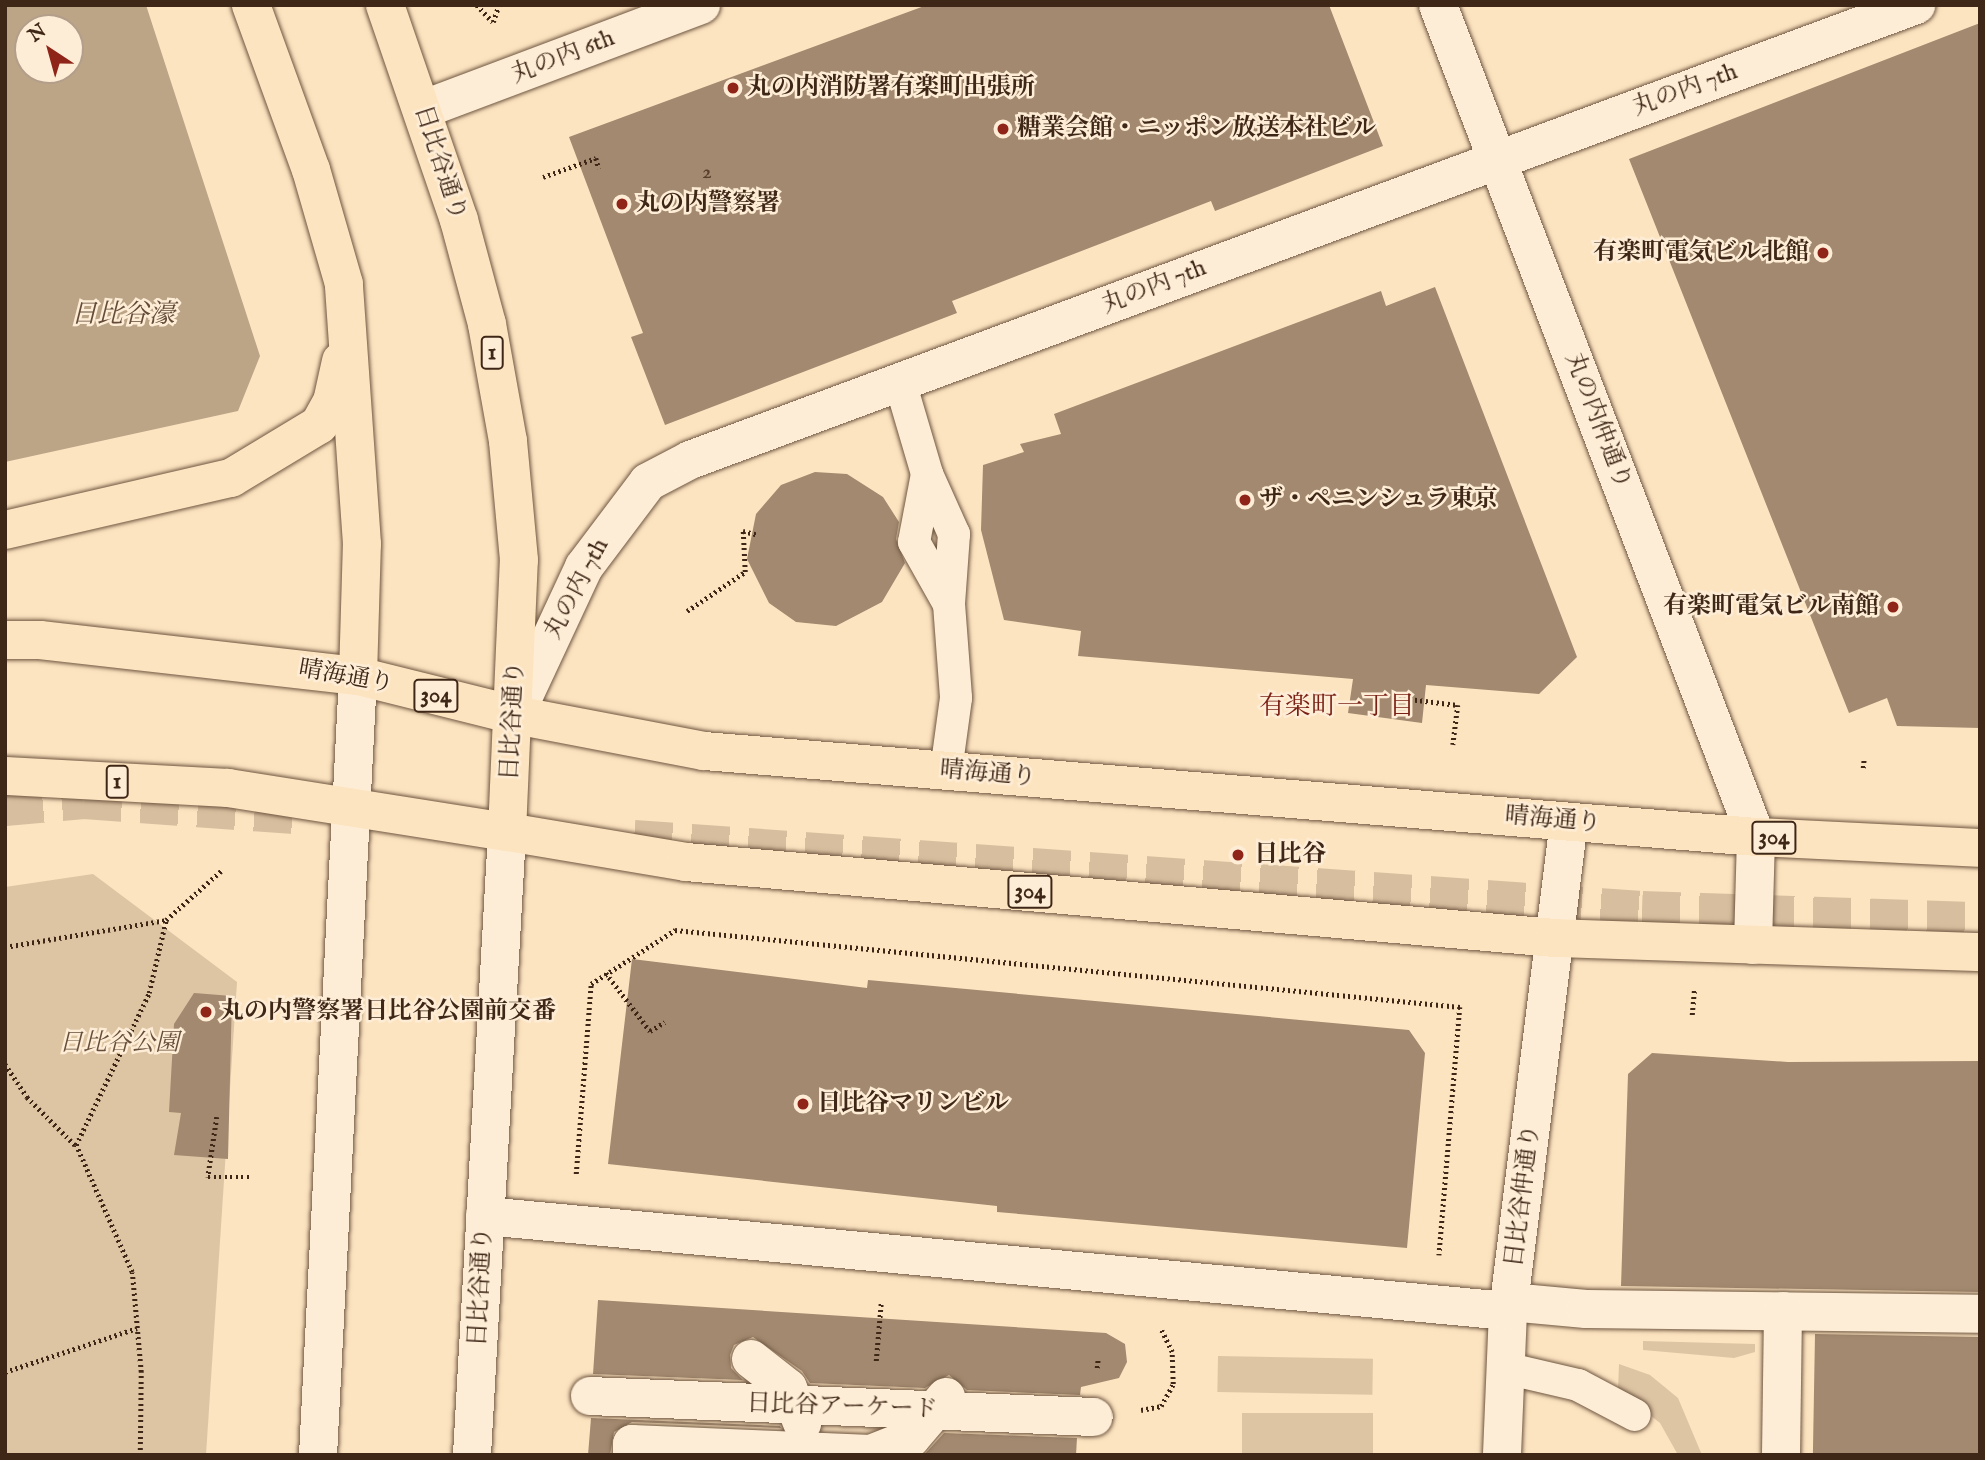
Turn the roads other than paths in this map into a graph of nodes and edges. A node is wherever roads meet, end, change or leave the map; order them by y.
1 (251, 5) edge
2 (385, 5) edge
3 (701, 5) edge
4 (1438, 5) edge
5 (1916, 5) edge
6 (424, 110) junction
7 (1498, 158) junction
8 (347, 316) junction
9 (900, 382) junction
10 (5, 530) edge
11 (5, 640) edge
12 (358, 676) junction
13 (515, 715) junction
14 (946, 771) junction
15 (5, 776) edge
16 (352, 806) junction
17 (1569, 822) junction
18 (507, 832) junction
19 (1756, 837) junction
20 (1980, 848) edge
21 (1555, 938) junction
22 (1753, 945) junction
23 (1980, 952) edge
24 (485, 1216) junction
25 (1509, 1306) junction
26 (1783, 1311) junction
27 (1980, 1314) edge
28 (751, 1359) dead end
29 (1505, 1368) junction
30 (951, 1392) dead end
31 (590, 1396) dead end
32 (1635, 1415) dead end
33 (1094, 1417) dead end
34 (806, 1451) junction
35 (318, 1455) edge
36 (472, 1455) edge
37 (632, 1455) edge
38 (1502, 1455) edge
39 (1781, 1455) edge

1 - 8 main road
2 - 6 main road, 日比谷通り / 1
3 - 6 street, 丸の内 6th
4 - 7 street, 丸の内仲通り
5 - 7 street, 丸の内 7th
6 - 13 main road, 日比谷通り / 1
7 - 9 street, 丸の内 7th
7 - 19 street, 丸の内仲通り
8 - 10 main road
8 - 12 main road
9 - 13 street, 丸の内 7th
9 - 14 lane
11 - 12 main road, 晴海通り
12 - 13 main road, 晴海通り / 304
12 - 16 street
13 - 14 main road, 晴海通り / 304
13 - 18 main road, 日比谷通り / 1
14 - 17 main road, 晴海通り / 304
15 - 16 main road, 1
16 - 18 main road, 1
16 - 35 street
17 - 19 main road, 晴海通り / 304
17 - 21 street, 日比谷仲通り
18 - 21 main road, 304
18 - 24 street, 日比谷通り
19 - 20 main road, 晴海通り / 304
19 - 22 street
21 - 22 main road, 304
21 - 25 street, 日比谷仲通り
22 - 23 main road, 304
24 - 25 street
24 - 36 street, 日比谷通り
25 - 26 street
25 - 29 street, 日比谷仲通り
26 - 27 street
26 - 39 street
28 - 34 street
29 - 32 lane
29 - 38 street, 日比谷仲通り
30 - 34 street
31 - 33 street, 日比谷アーケード
34 - 37 street

